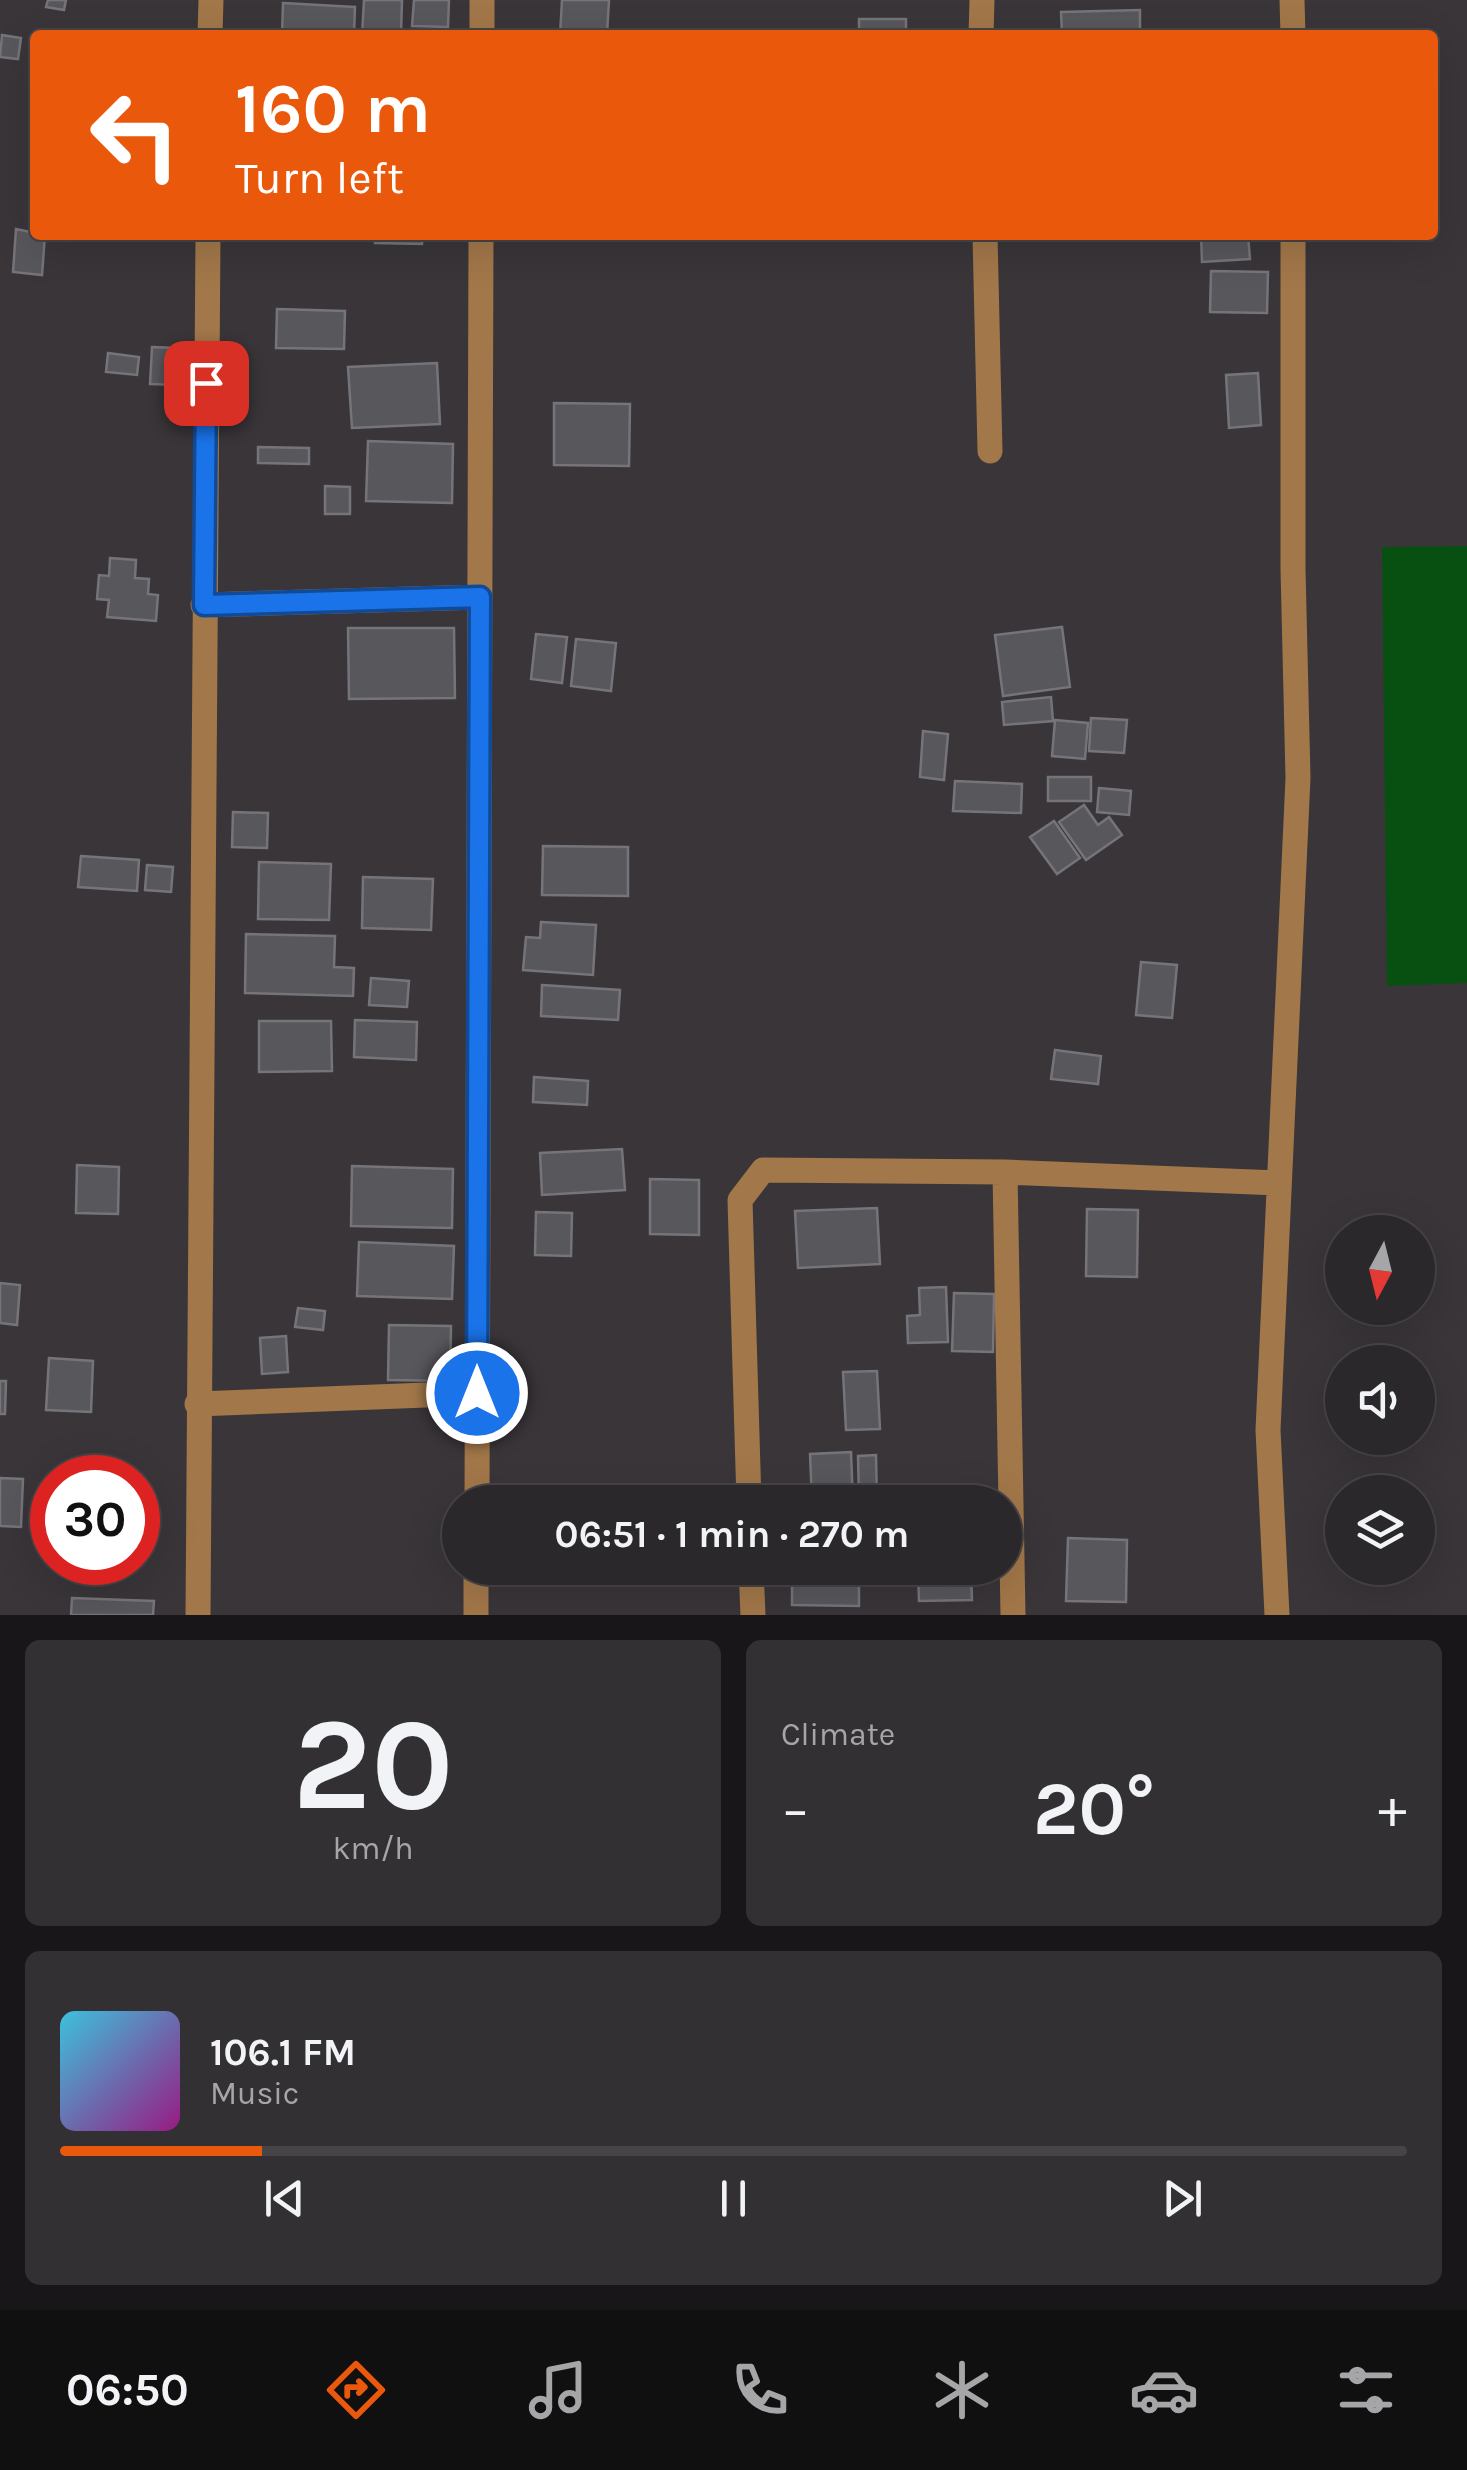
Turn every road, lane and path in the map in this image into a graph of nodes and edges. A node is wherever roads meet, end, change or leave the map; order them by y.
1 (210, 0) edge
2 (482, 0) edge
3 (982, 0) edge
4 (1292, 0) edge
5 (210, 30) edge
6 (482, 30) edge
7 (981, 30) edge
8 (1292, 30) edge
9 (208, 240) edge
10 (481, 240) edge
11 (984, 240) edge
12 (1294, 240) edge
13 (990, 451) dead end
14 (480, 597) junction
15 (204, 605) junction
16 (1005, 1172) junction
17 (1278, 1184) junction
18 (477, 1393) junction
19 (197, 1404) junction
20 (476, 1485) edge
21 (748, 1485) edge
22 (476, 1585) edge
23 (751, 1585) edge
24 (198, 1615) edge
25 (476, 1615) edge
26 (752, 1615) edge
27 (1013, 1615) edge
28 (1278, 1615) edge

1 - 5 street
2 - 6 street
3 - 7 street
4 - 8 street
9 - 15 street
10 - 14 street
11 - 13 street
12 - 17 street
14 - 15 street
14 - 18 street
15 - 19 street
16 - 17 street
16 - 21 street
16 - 27 street
17 - 28 street
18 - 19 street
18 - 20 street
19 - 24 street
22 - 25 street
23 - 26 street

